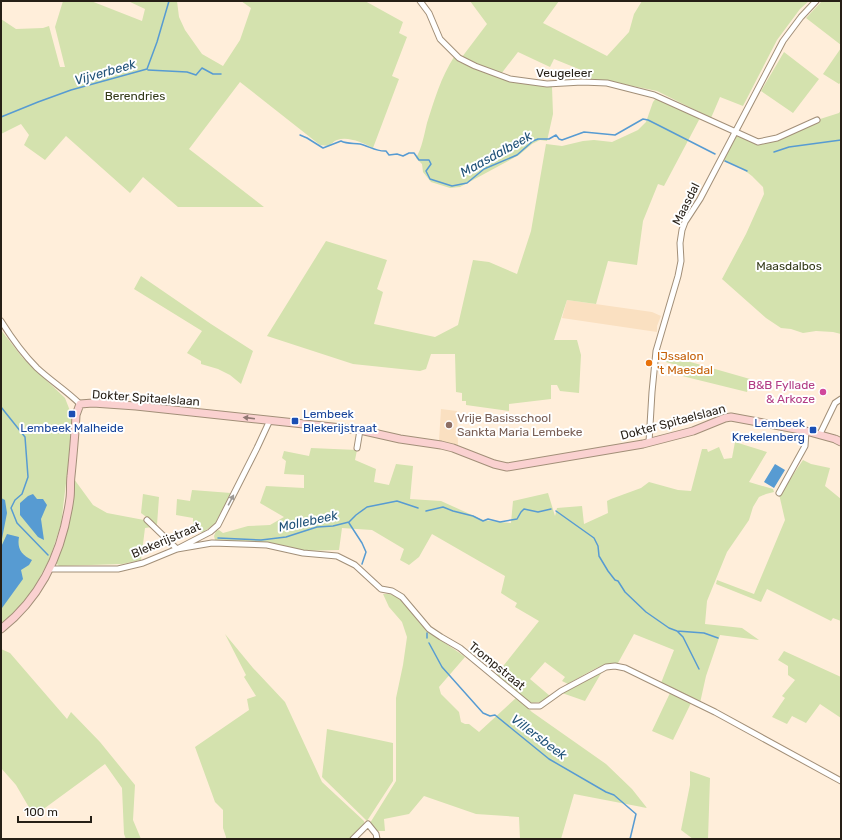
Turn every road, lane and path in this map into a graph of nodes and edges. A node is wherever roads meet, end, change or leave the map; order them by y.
1 (420, 1) edge
2 (816, 1) edge
3 (817, 120) dead end
4 (735, 131) junction
5 (1, 321) edge
6 (841, 399) edge
7 (84, 404) junction
8 (270, 420) junction
9 (360, 430) junction
10 (806, 431) junction
11 (820, 434) junction
12 (649, 442) junction
13 (841, 442) edge
14 (357, 448) dead end
15 (779, 493) dead end
16 (147, 520) dead end
17 (210, 532) junction
18 (212, 543) junction
19 (177, 549) junction
20 (51, 568) junction
21 (1, 629) edge
22 (841, 782) edge
23 (353, 839) edge
24 (377, 839) edge

1 - 4 street, Veugeleer
2 - 4 street, Maasdal
3 - 4 street, Veugeleer
4 - 12 street, Maasdal
5 - 7 street
6 - 11 street
8 -> 7 street, Dokter Spitaelslaan
7 - 20 street, Dokter Spitaelslaan
8 - 9 street, Dokter Spitaelslaan
17 -> 8 street, Blekerijstraat
9 - 12 street, Dokter Spitaelslaan
9 - 14 street
10 - 11 street, Dokter Spitaelslaan
10 - 12 street, Dokter Spitaelslaan
10 - 15 street
11 - 13 street, Dokter Spitaelslaan
16 - 19 street
17 - 18 street
17 - 19 street, Blekerijstraat
18 - 19 street, Trompstraat
18 - 22 street, Trompstraat
19 - 20 street, Blekerijstraat
20 - 21 street, Dokter Spitaelslaan
23 - 24 street

